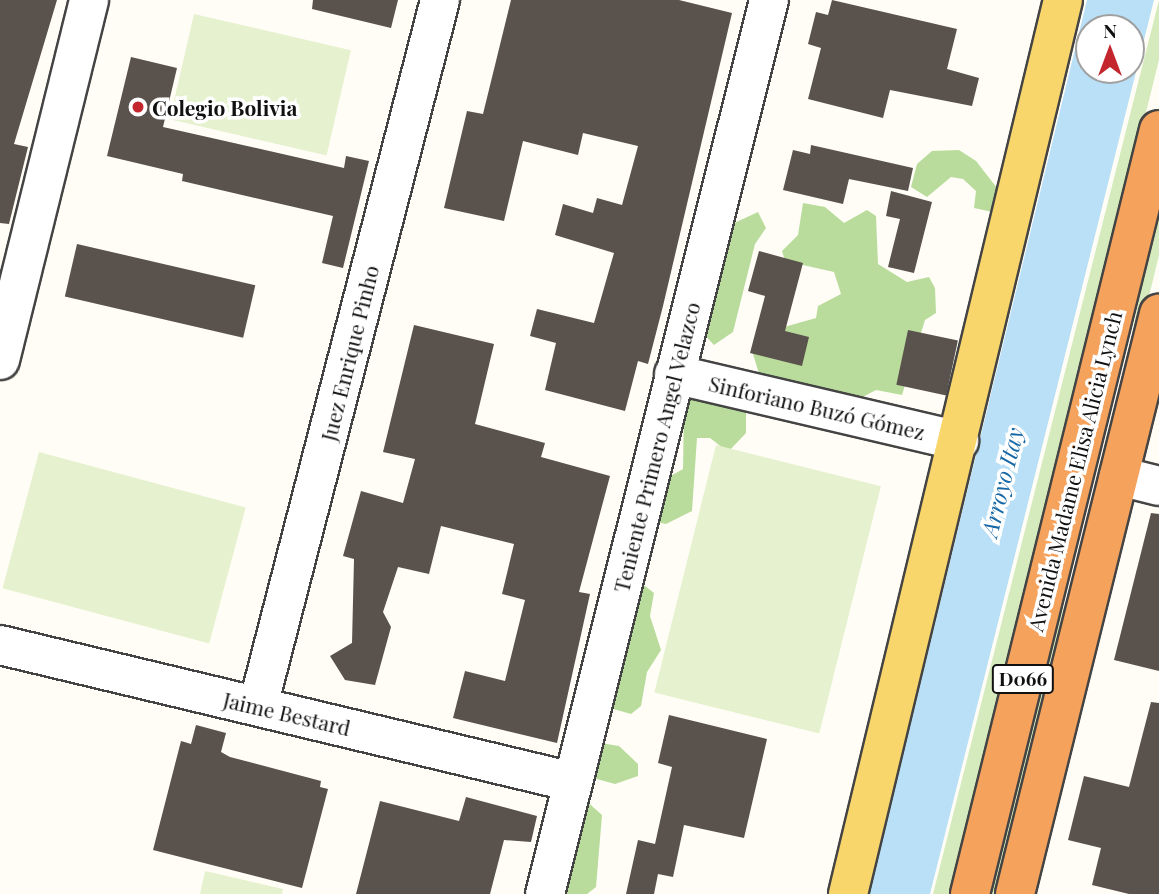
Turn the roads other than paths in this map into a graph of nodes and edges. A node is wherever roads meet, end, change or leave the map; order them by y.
1 (89, 0) edge
2 (440, 0) edge
3 (769, 0) edge
4 (1063, 0) edge
5 (1159, 131) edge
6 (1159, 314) edge
7 (0, 360) edge
8 (674, 374) junction
9 (959, 441) junction
10 (1095, 470) junction
11 (1159, 486) edge
12 (0, 645) edge
13 (258, 706) junction
14 (573, 782) junction
15 (545, 894) edge
16 (848, 894) edge
17 (970, 894) edge
18 (1015, 894) edge

1 - 7 street
2 - 13 street, Juez Enrique Pinho
3 - 8 street, Teniente Primero Angel Velazco
4 - 9 main road
5 - 10 highway, Avenida Madame Elisa Alicia Lynch / D066
6 - 10 highway, Avenida Madame Elisa Alicia Lynch / D066
8 - 9 street, Sinforiano Buzó Gómez
8 - 14 street, Teniente Primero Angel Velazco
9 - 16 main road
10 - 11 street
10 - 17 highway, Avenida Madame Elisa Alicia Lynch / D066
10 - 18 highway, Avenida Madame Elisa Alicia Lynch / D066
12 - 13 street, Jaime Bestard
13 - 14 street, Jaime Bestard
14 - 15 street, Teniente Primero Angel Velazco

